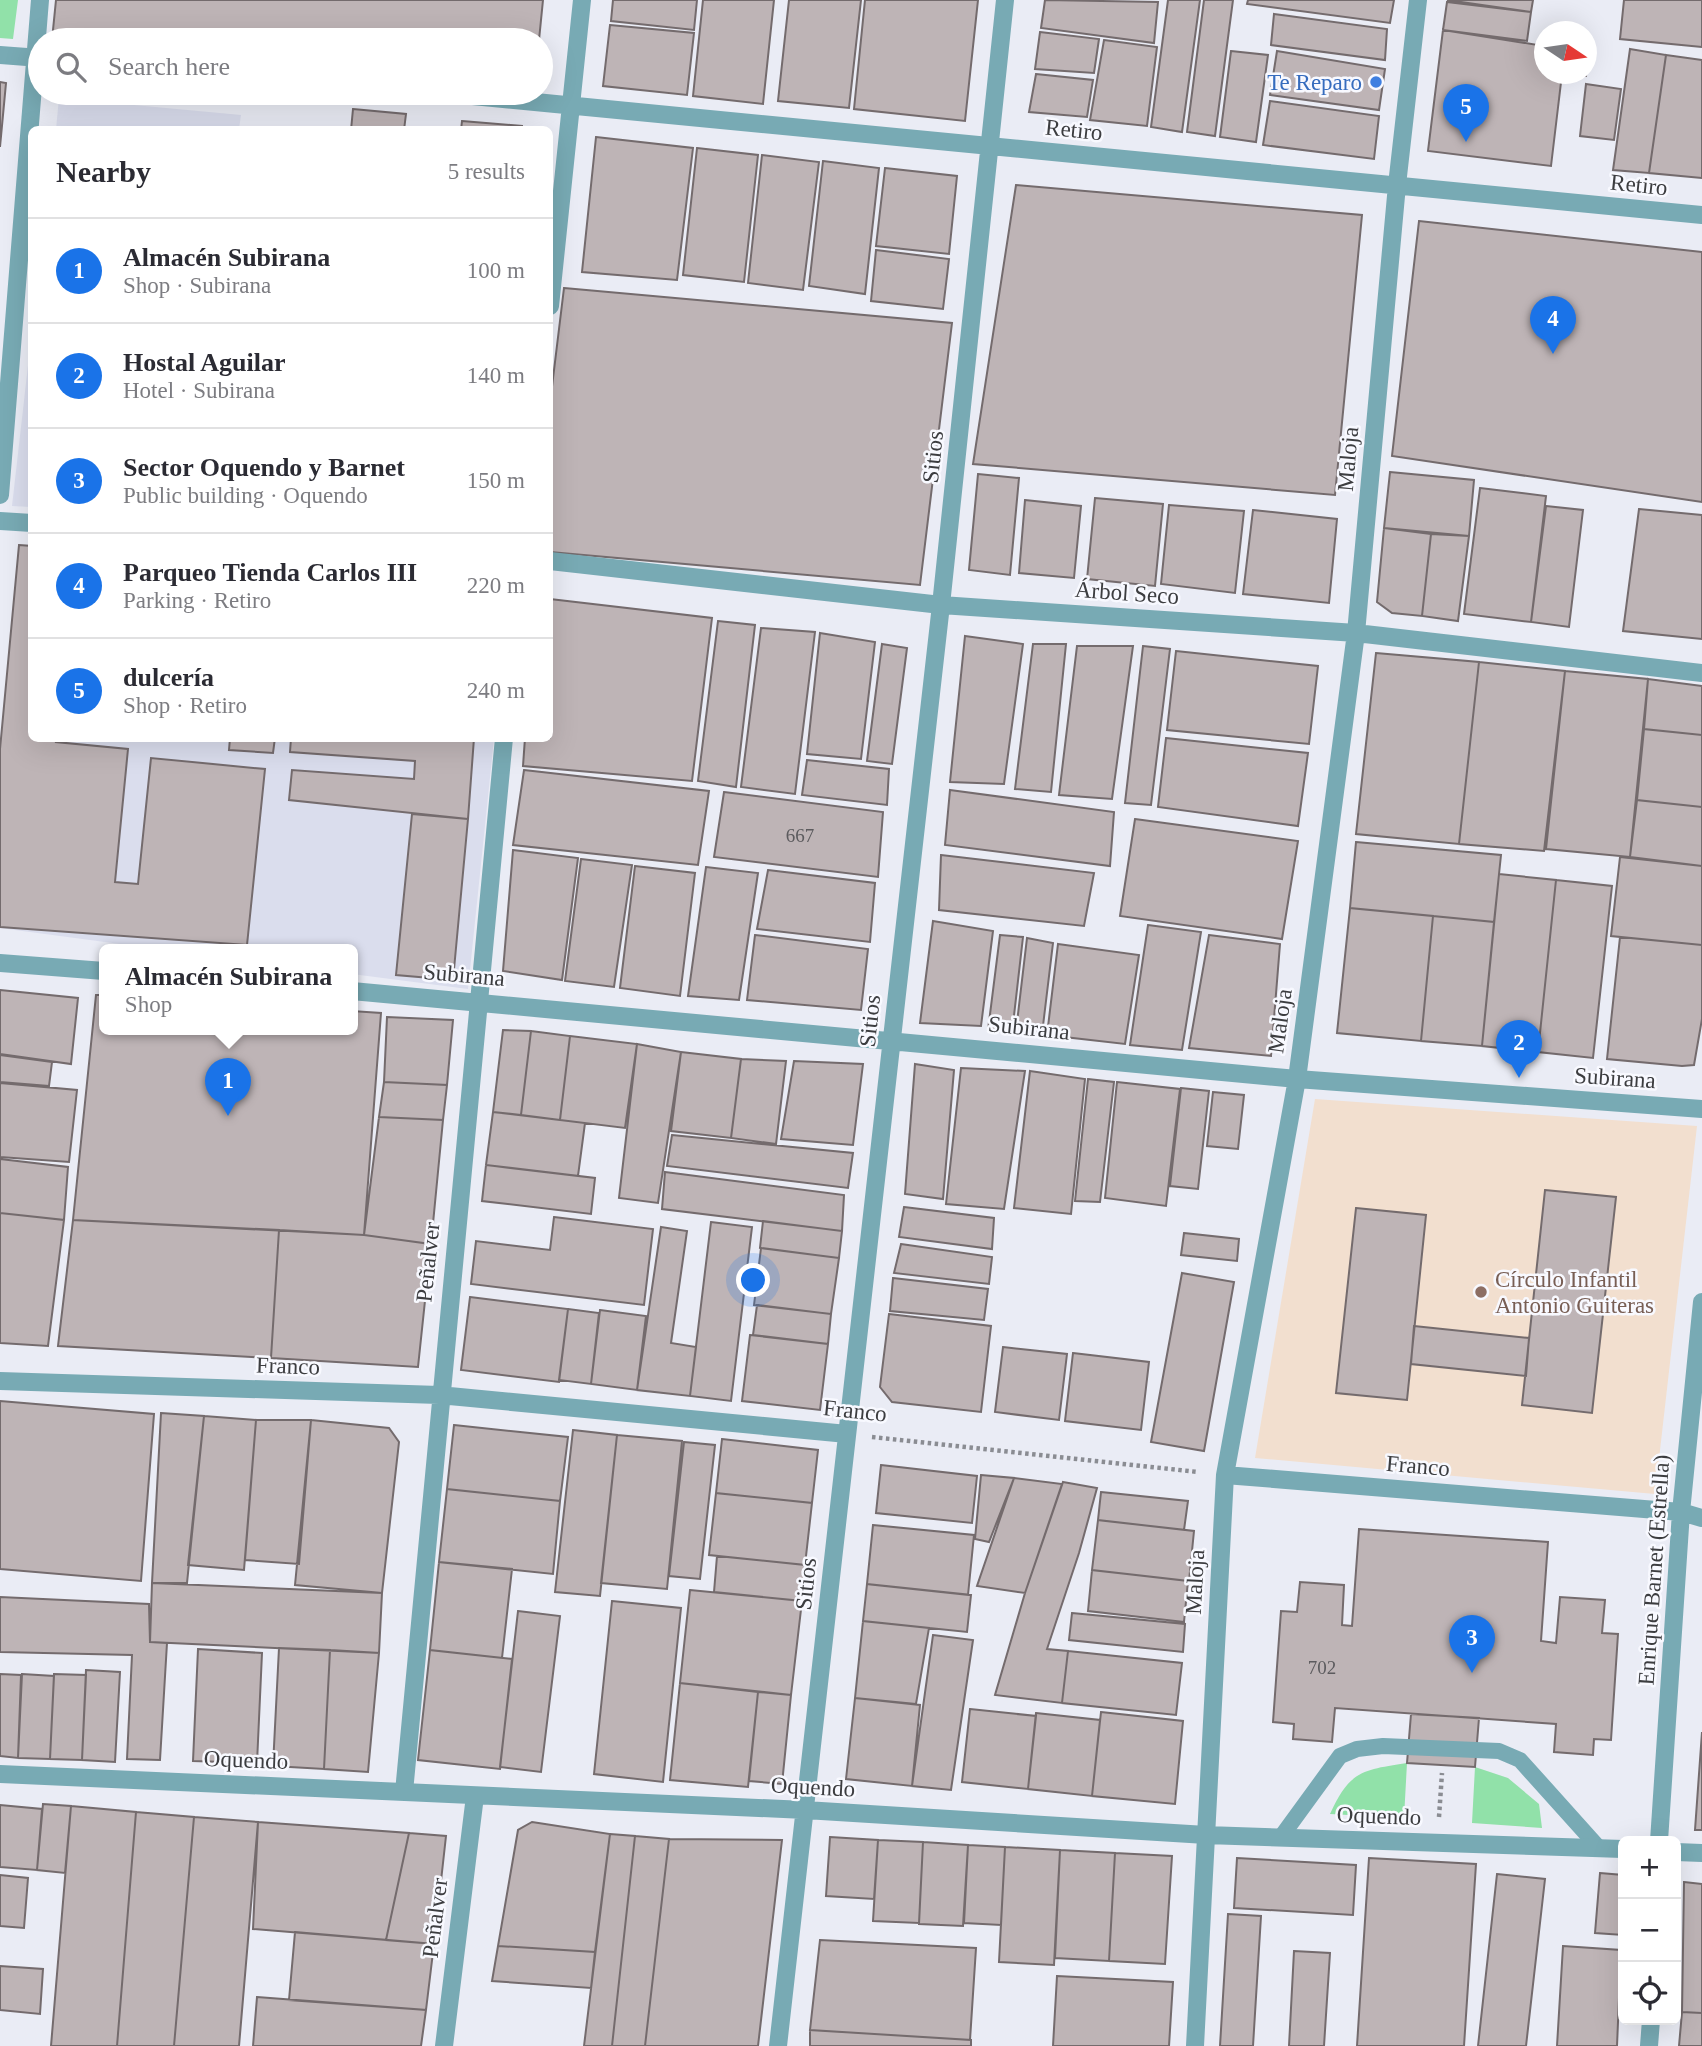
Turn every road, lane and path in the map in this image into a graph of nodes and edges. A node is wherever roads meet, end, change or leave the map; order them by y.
1 (40, 0) edge
2 (582, 0) edge
3 (1005, 0) edge
4 (1418, 0) edge
5 (39, 28) edge
6 (0, 55) edge
7 (28, 57) edge
8 (553, 102) edge
9 (572, 104) junction
10 (33, 105) edge
11 (31, 126) edge
12 (991, 146) junction
13 (28, 164) edge
14 (1397, 186) junction
15 (1702, 215) edge
16 (553, 278) edge
17 (0, 495) edge
18 (0, 521) edge
19 (28, 523) edge
20 (553, 561) edge
21 (941, 606) junction
22 (1356, 633) junction
23 (1702, 673) edge
24 (504, 742) edge
25 (0, 963) edge
26 (99, 971) edge
27 (358, 991) edge
28 (480, 1001) junction
29 (893, 1039) junction
30 (1297, 1079) junction
31 (1702, 1108) edge
32 (1702, 1302) edge
33 (0, 1381) edge
34 (439, 1395) junction
35 (847, 1434) junction
36 (1225, 1475) junction
37 (1681, 1512) junction
38 (1702, 1518) edge
39 (1443, 1748) junction
40 (0, 1774) edge
41 (404, 1791) junction
42 (475, 1796) junction
43 (805, 1810) junction
44 (1206, 1835) junction
45 (1659, 1836) edge
46 (1281, 1837) junction
47 (1438, 1843) junction
48 (1598, 1848) junction
49 (1618, 1849) edge
50 (1681, 1852) edge
51 (1702, 1853) edge
52 (1650, 2025) edge
53 (444, 2046) edge
54 (778, 2046) edge
55 (1195, 2046) edge
56 (1649, 2046) edge

1 - 5 street
2 - 9 street
3 - 12 street, Sitios
4 - 14 street, Maloja
6 - 7 street
8 - 9 street, Retiro
9 - 12 street, Retiro
9 - 16 street
10 - 11 street
12 - 14 street, Retiro
12 - 21 street, Sitios
13 - 17 street
14 - 15 street, Retiro
14 - 22 street, Maloja
18 - 19 street
20 - 21 street, Árbol Seco
21 - 22 street, Árbol Seco
21 - 29 street, Sitios
22 - 23 street, Árbol Seco
22 - 30 street, Maloja
24 - 28 street, Peñalver
25 - 26 street
27 - 28 street, Subirana
28 - 29 street, Subirana
28 - 34 street, Peñalver
29 - 30 street, Subirana
29 - 35 street, Sitios
30 - 31 street, Subirana
30 - 36 street, Maloja
32 - 37 street, Enrique Barnet (Estrella)
33 - 34 street, Franco
34 - 35 street, Franco
34 - 41 street, Peñalver
35 - 36 path, Franco
35 - 43 street, Sitios
36 - 37 street, Franco
36 - 44 street, Maloja
37 - 38 street, Franco
37 - 45 street, Enrique Barnet (Estrella)
39 - 46 lane
39 - 47 path
39 - 48 lane
40 - 41 street, Oquendo
41 - 42 street, Oquendo
42 - 43 street, Oquendo
42 - 53 street, Peñalver
43 - 44 street, Oquendo
43 - 54 street, Sitios
44 - 46 street, Oquendo
44 - 55 street, Maloja
46 - 47 street, Oquendo
47 - 48 street, Oquendo
48 - 49 street, Oquendo
50 - 51 street
52 - 56 street

